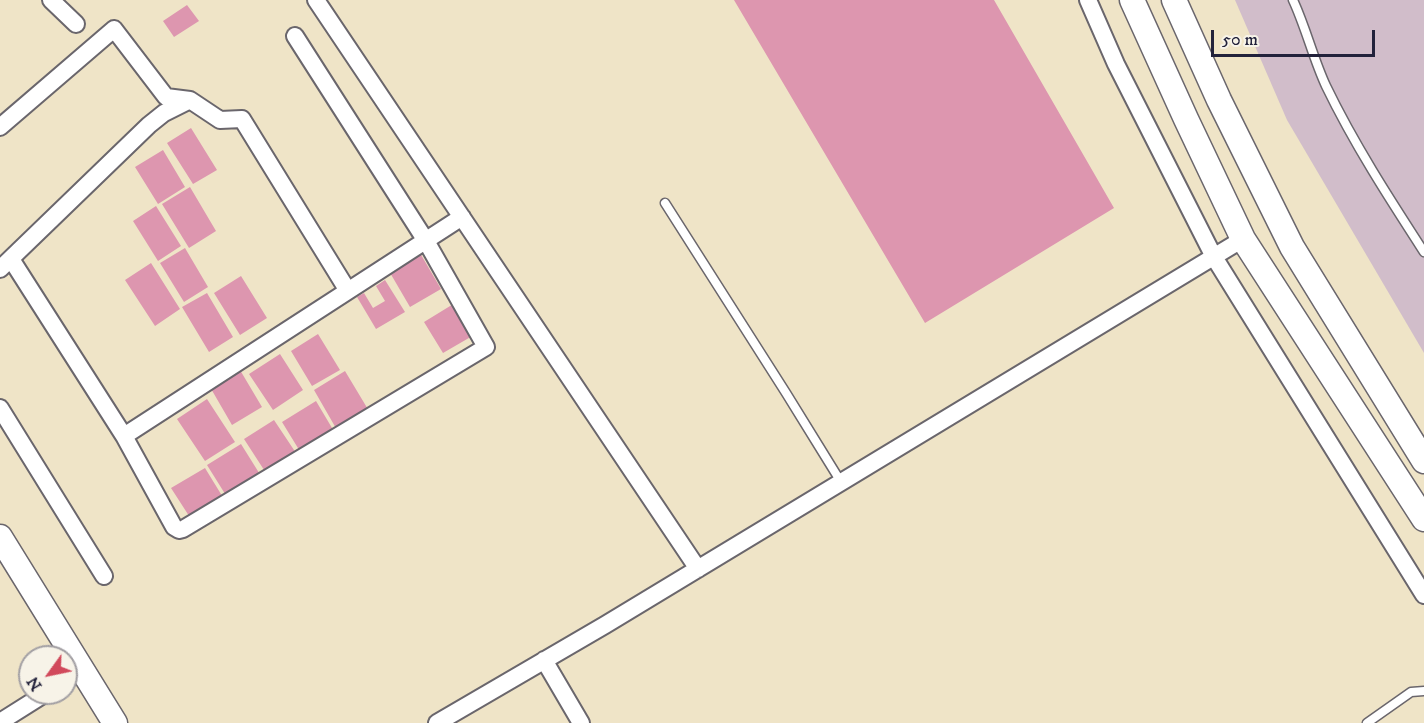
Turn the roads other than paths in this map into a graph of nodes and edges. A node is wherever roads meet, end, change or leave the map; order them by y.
1 (51, 0) edge
2 (316, 0) edge
3 (1088, 0) edge
4 (1132, 0) edge
5 (1174, 0) edge
6 (1293, 0) edge
7 (76, 24) dead end
8 (295, 36) dead end
9 (190, 100) junction
10 (0, 127) edge
11 (665, 203) dead end
12 (462, 217) junction
13 (1243, 239) junction
14 (426, 241) junction
15 (1424, 252) edge
16 (1214, 257) junction
17 (5, 264) edge
18 (348, 291) junction
19 (0, 408) edge
20 (124, 436) junction
21 (1424, 461) edge
22 (842, 482) junction
23 (1424, 519) edge
24 (0, 537) edge
25 (698, 569) junction
26 (104, 576) dead end
27 (1424, 595) edge
28 (58, 645) edge
29 (544, 660) junction
30 (78, 680) edge
31 (1424, 691) edge
32 (27, 705) edge
33 (0, 722) edge
34 (115, 723) edge
35 (437, 723) edge
36 (581, 723) edge
37 (1367, 723) edge

1 - 7 street
2 - 12 street
3 - 16 street
4 - 13 main road
5 - 21 main road
6 - 15 lane
8 - 14 street
9 - 10 street
9 - 17 street
9 - 18 street
11 - 22 lane
12 - 14 street
12 - 25 street
13 - 16 street
13 - 23 main road
14 - 18 street
14 - 20 street
16 - 22 street
16 - 27 street
17 - 20 street
18 - 20 street
19 - 26 street
22 - 25 street
24 - 28 main road
25 - 29 street
29 - 35 street
29 - 36 street
30 - 34 main road
31 - 37 lane
32 - 33 street

